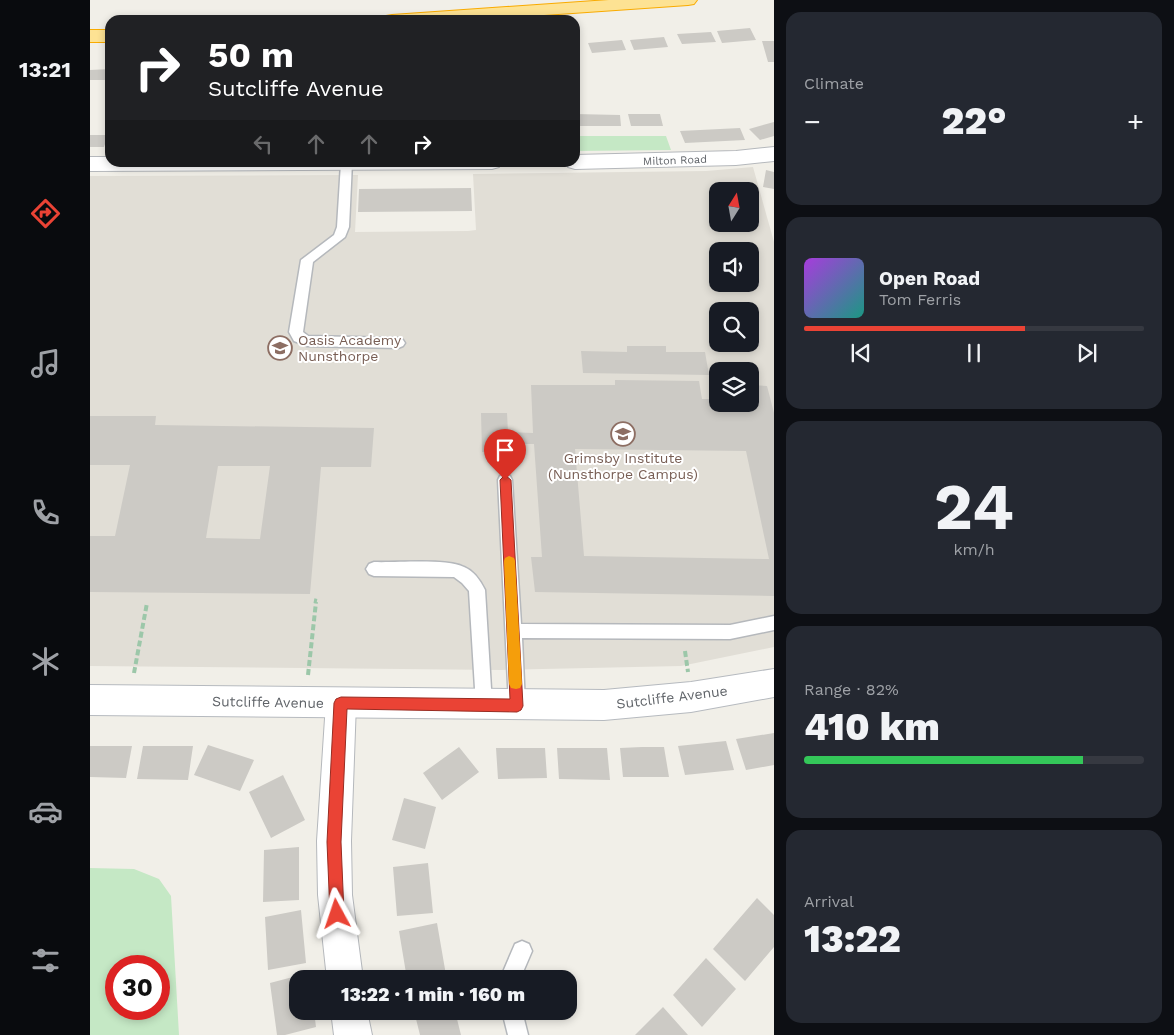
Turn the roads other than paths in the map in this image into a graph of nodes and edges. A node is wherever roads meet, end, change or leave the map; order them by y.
1 (688, 0) edge
2 (466, 15) edge
3 (90, 36) edge
4 (105, 36) edge
5 (774, 154) edge
6 (580, 162) edge
7 (90, 164) edge
8 (105, 164) edge
9 (347, 167) edge
10 (398, 343) dead end
11 (505, 480) dead end
12 (374, 569) dead end
13 (774, 623) edge
14 (513, 631) junction
15 (774, 683) edge
16 (90, 700) edge
17 (341, 703) junction
18 (484, 705) junction
19 (517, 706) junction
20 (522, 951) dead end
21 (344, 970) edge
22 (514, 970) edge
23 (350, 1020) edge
24 (514, 1020) edge
25 (353, 1035) edge
26 (518, 1035) edge

1 - 2 highway
3 - 4 highway
5 - 6 street, Milton Road
7 - 8 street
9 - 10 lane
11 - 14 lane
12 - 18 lane
13 - 14 lane
14 - 19 lane
15 - 19 street, Sutcliffe Avenue
16 - 17 street, Sutcliffe Avenue
17 - 18 street, Sutcliffe Avenue
17 - 21 street
18 - 19 street, Sutcliffe Avenue
20 - 22 lane
23 - 25 street
24 - 26 lane

